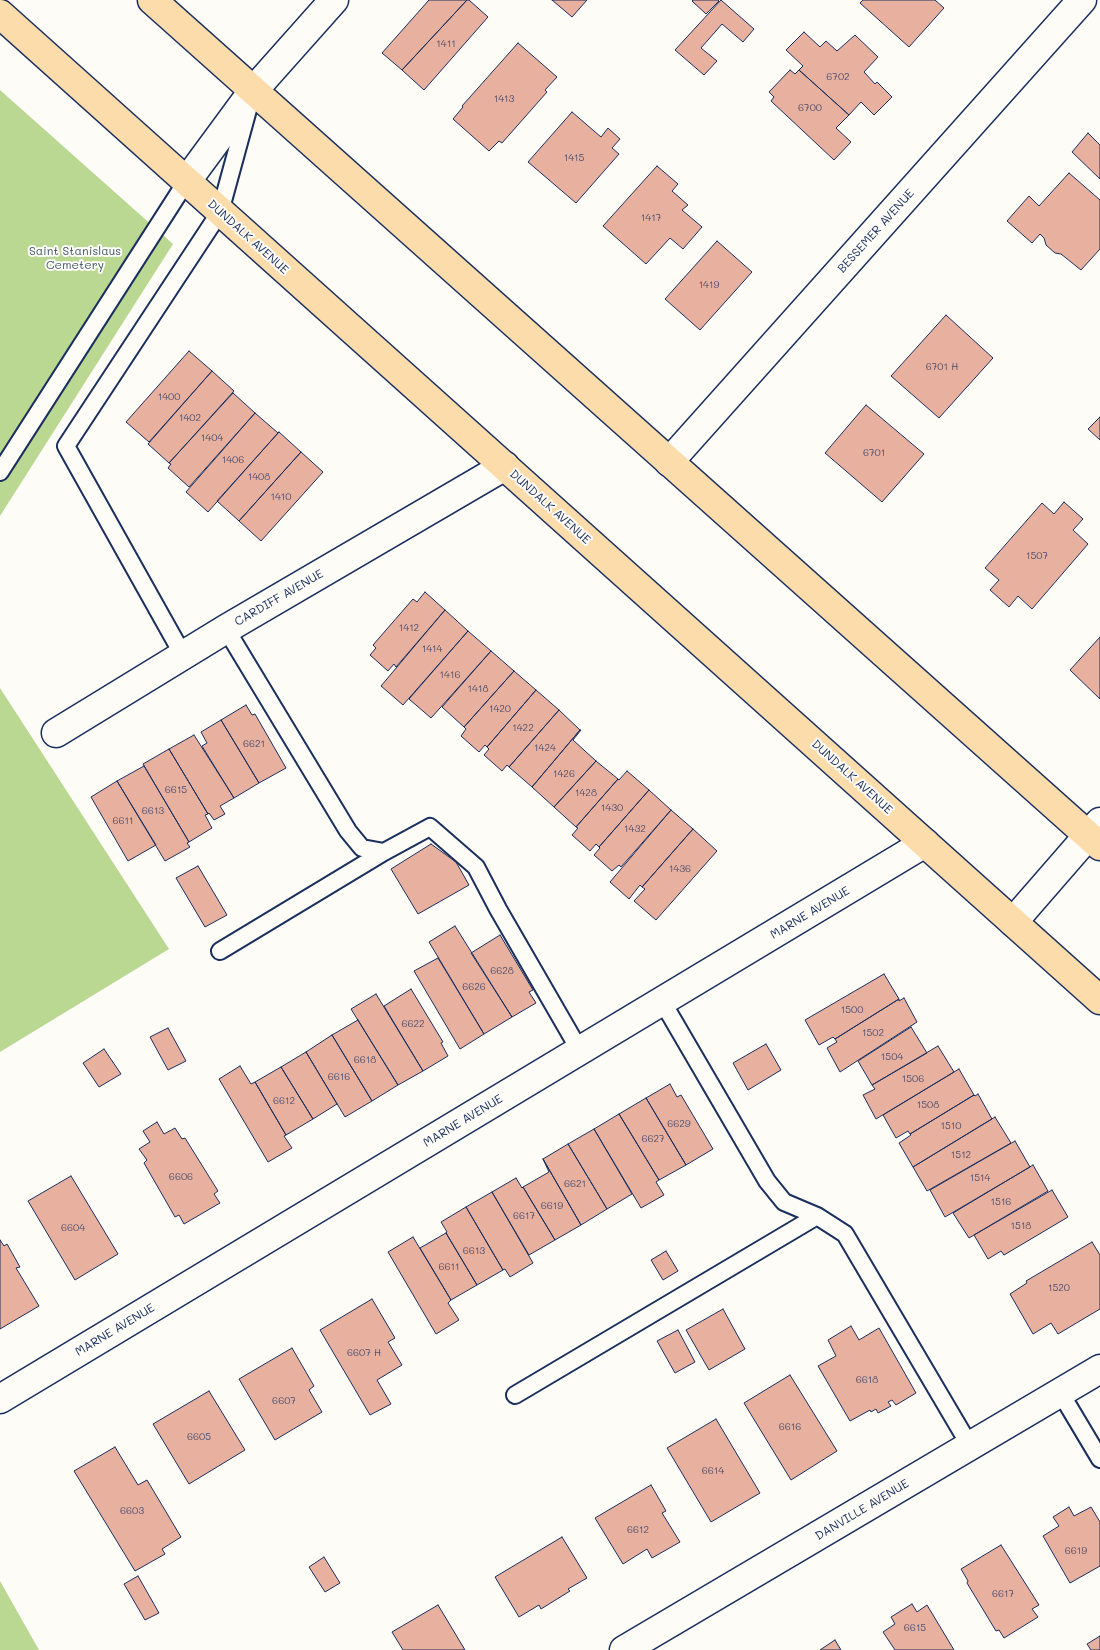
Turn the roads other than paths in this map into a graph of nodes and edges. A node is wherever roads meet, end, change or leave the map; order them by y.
1 (152, 0) edge
2 (334, 0) edge
3 (1082, 0) edge
4 (0, 14) edge
5 (253, 91) junction
6 (186, 182) junction
7 (220, 212) junction
8 (669, 462) junction
9 (504, 466) junction
10 (0, 472) edge
11 (226, 629) junction
12 (183, 655) junction
13 (56, 733) dead end
14 (1096, 835) edge
15 (925, 843) junction
16 (384, 852) junction
17 (1013, 922) junction
18 (220, 951) dead end
19 (1100, 1000) edge
20 (662, 1001) junction
21 (580, 1051) junction
22 (817, 1216) junction
23 (1100, 1369) edge
24 (1060, 1392) junction
25 (515, 1395) dead end
26 (0, 1399) edge
27 (970, 1446) junction
28 (1100, 1459) edge
29 (626, 1649) edge

1 - 5 main road
2 - 5 street
3 - 8 street, BESSEMER AVENUE
4 - 6 main road, DUNDALK AVENUE
5 - 6 street
5 - 7 lane
5 - 8 main road
6 - 7 main road, DUNDALK AVENUE
6 - 10 lane
7 - 9 main road, DUNDALK AVENUE
7 - 12 lane
8 - 14 main road
9 - 11 street, CARDIFF AVENUE
9 - 15 main road, DUNDALK AVENUE
11 - 12 street, CARDIFF AVENUE
11 - 16 lane
12 - 13 street, CARDIFF AVENUE
14 - 17 street
15 - 17 main road, DUNDALK AVENUE
15 - 20 street, MARNE AVENUE
16 - 18 lane
16 - 21 lane
17 - 19 main road, DUNDALK AVENUE
20 - 21 street, MARNE AVENUE
20 - 22 lane
21 - 26 street, MARNE AVENUE
22 - 25 lane
22 - 27 lane
23 - 24 street, DANVILLE AVENUE
24 - 27 street, DANVILLE AVENUE
24 - 28 lane
27 - 29 street, DANVILLE AVENUE

